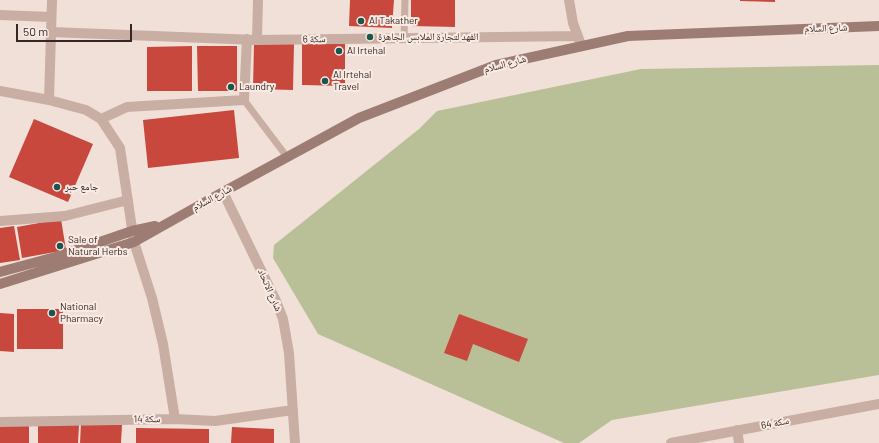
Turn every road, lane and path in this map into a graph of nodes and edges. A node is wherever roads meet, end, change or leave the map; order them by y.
1 (52, 0) edge
2 (258, 0) edge
3 (405, 0) edge
4 (569, 0) edge
5 (0, 15) edge
6 (51, 17) junction
7 (879, 26) edge
8 (51, 32) junction
9 (404, 38) junction
10 (252, 40) junction
11 (580, 41) junction
12 (0, 91) edge
13 (48, 100) junction
14 (244, 100) junction
15 (101, 119) junction
16 (287, 157) junction
17 (223, 192) junction
18 (128, 200) junction
19 (0, 221) edge
20 (165, 224) junction
21 (132, 231) junction
22 (134, 242) junction
23 (0, 272) edge
24 (0, 284) edge
25 (879, 404) edge
26 (293, 410) junction
27 (175, 419) junction
28 (0, 422) edge
29 (737, 430) junction
30 (295, 443) edge
31 (671, 443) edge
32 (739, 443) edge

1 - 6 street
2 - 10 street
3 - 9 lane
4 - 11 street
5 - 6 street
6 - 8 street
7 - 11 street, شارع السلام
8 - 10 street, سكة 6
8 - 13 street
9 - 10 street, سكة 6
9 - 11 street, سكة 6
10 - 14 street
11 - 16 street, شارع السلام
12 - 13 street
13 - 15 street
14 - 15 street
14 - 16 lane
15 - 18 street
16 - 17 street, شارع السلام
17 - 20 street, شارع السلام
17 - 26 street, شارع الاتحاد
18 - 19 street
18 - 21 street
20 - 21 street, شارع السلام
20 - 22 street, شارع السلام
21 - 22 street
21 - 23 street, شارع السلام
22 - 24 street, شارع السلام
22 - 27 street
25 - 29 street, سكة 64
26 - 27 street, سكة 14
26 - 30 street, شارع الاتحاد
27 - 28 street, سكة 14
29 - 31 street, سكة 64
29 - 32 street

